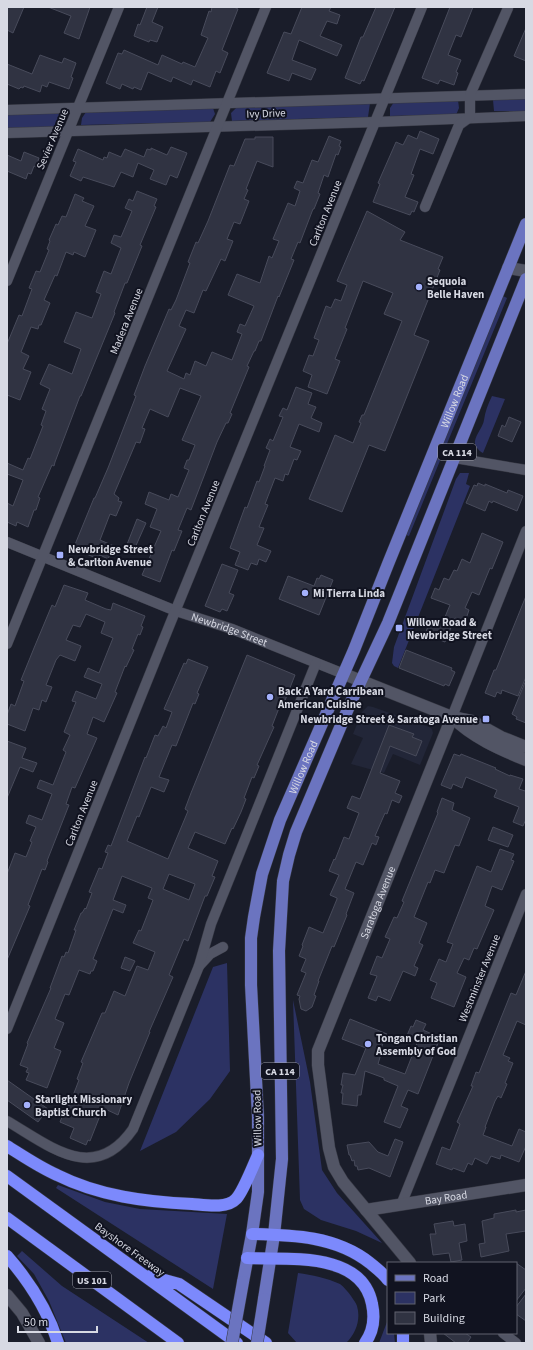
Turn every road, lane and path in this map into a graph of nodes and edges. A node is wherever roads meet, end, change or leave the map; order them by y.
1 (119, 7) edge
2 (266, 7) edge
3 (422, 7) edge
4 (508, 8) edge
5 (526, 94) edge
6 (470, 95) junction
7 (385, 98) junction
8 (228, 102) junction
9 (78, 108) junction
10 (7, 110) edge
11 (526, 116) edge
12 (470, 117) junction
13 (376, 122) junction
14 (218, 126) junction
15 (68, 131) junction
16 (7, 133) edge
17 (425, 207) dead end
18 (526, 224) edge
19 (508, 268) junction
20 (526, 271) edge
21 (526, 279) edge
22 (7, 281) edge
23 (455, 458) junction
24 (526, 470) edge
25 (526, 531) edge
26 (7, 542) edge
27 (43, 557) junction
28 (176, 610) junction
29 (7, 644) edge
30 (316, 663) junction
31 (344, 674) junction
32 (362, 681) junction
33 (452, 717) junction
34 (526, 747) edge
35 (526, 760) edge
36 (526, 894) edge
37 (223, 946) dead end
38 (199, 966) junction
39 (7, 1029) edge
40 (7, 1121) edge
41 (7, 1146) edge
42 (258, 1155) junction
43 (7, 1176) edge
44 (526, 1185) edge
45 (400, 1205) junction
46 (366, 1210) junction
47 (7, 1218) edge
48 (252, 1234) junction
49 (274, 1235) junction
50 (7, 1256) edge
51 (247, 1258) junction
52 (270, 1259) junction
53 (409, 1262) edge
54 (143, 1274) junction
55 (387, 1279) edge
56 (7, 1295) edge
57 (504, 1334) edge
58 (39, 1343) edge
59 (58, 1343) edge
60 (178, 1343) edge
61 (232, 1343) edge
62 (237, 1343) edge
63 (257, 1343) edge
64 (266, 1343) edge
65 (365, 1343) edge
66 (516, 1343) edge

1 - 9 street, Sevier Avenue
2 - 8 street, Madera Avenue
3 - 7 street, Carlton Avenue
4 - 6 street
5 - 6 street, Ivy Drive
6 - 7 street, Ivy Drive
6 - 12 street
7 - 8 street, Ivy Drive
7 - 13 street, Carlton Avenue
8 - 9 street, Ivy Drive
8 - 14 street, Madera Avenue
9 - 10 street, Ivy Drive
9 - 15 street, Sevier Avenue
11 - 12 street, Ivy Drive
12 - 13 street, Ivy Drive
12 - 17 street
13 - 14 street, Ivy Drive
13 - 28 street, Carlton Avenue
14 - 15 street, Ivy Drive
14 - 27 street, Madera Avenue
15 - 16 street, Ivy Drive
15 - 22 street, Sevier Avenue
18 - 19 main road, Willow Road / CA 114
19 - 20 street
19 - 31 main road, Willow Road / CA 114
21 - 23 main road, Willow Road / CA 114
23 - 24 street
23 - 32 main road, Willow Road / CA 114
25 - 33 street, Saratoga Avenue
26 - 27 street, Newbridge Street
27 - 28 street, Newbridge Street
27 - 29 street, Madera Avenue
28 - 30 street, Newbridge Street
28 - 39 street, Carlton Avenue
30 - 31 street, Newbridge Street
30 - 38 street
31 - 32 street, Newbridge Street
31 - 42 main road, Willow Road / CA 114
32 - 33 street, Newbridge Street
32 - 49 main road, Willow Road / CA 114
33 - 34 street, Newbridge Street
33 - 35 street, Newbridge Street
33 - 46 street, Saratoga Avenue
36 - 45 street, Westminster Avenue
37 - 38 street
38 - 40 street
41 - 42 highway
42 - 48 main road, Willow Road / CA 114
43 - 54 highway, Bayshore Freeway
44 - 45 street, Bay Road
45 - 46 street, Bay Road
46 - 53 street, Saratoga Avenue
47 - 60 highway, US 101
48 - 49 highway
48 - 51 main road, Willow Road / CA 114
49 - 52 main road, Willow Road / CA 114
49 - 55 highway
50 - 59 highway
51 - 52 highway
51 - 61 main road, Willow Road / CA 114, bridge
52 - 63 main road, Willow Road / CA 114, bridge
52 - 65 highway
54 - 62 highway, Bayshore Freeway
54 - 64 highway
56 - 58 street
57 - 66 street

